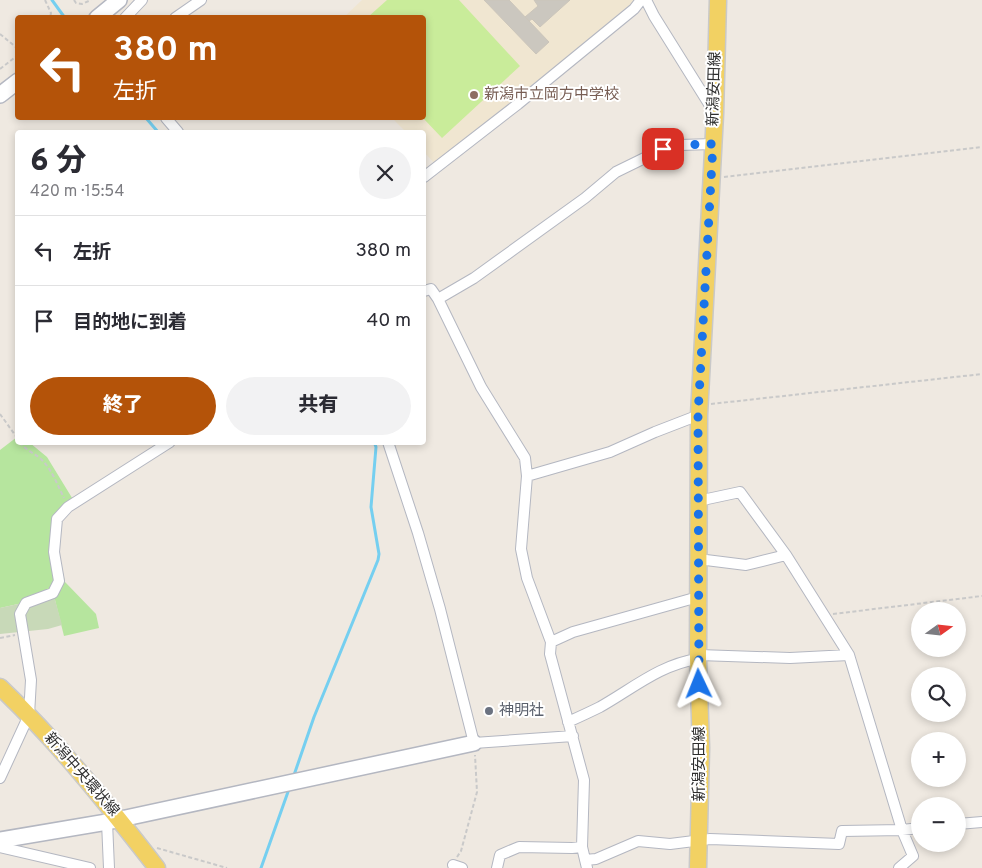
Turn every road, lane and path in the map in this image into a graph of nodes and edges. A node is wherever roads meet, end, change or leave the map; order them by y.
1 (45, 0) edge
2 (74, 0) edge
3 (86, 0) edge
4 (91, 0) edge
5 (119, 0) edge
6 (142, 0) edge
7 (201, 0) edge
8 (641, 0) edge
9 (646, 0) edge
10 (718, 0) edge
11 (82, 4) junction
12 (51, 15) edge
13 (101, 15) edge
14 (128, 15) edge
15 (179, 15) edge
16 (0, 34) edge
17 (15, 46) edge
18 (15, 57) edge
19 (0, 70) edge
20 (15, 84) edge
21 (0, 96) edge
22 (715, 114) junction
23 (168, 120) edge
24 (176, 130) edge
25 (713, 144) junction
26 (982, 147) edge
27 (426, 175) edge
28 (711, 178) junction
29 (426, 290) edge
30 (438, 299) junction
31 (982, 374) edge
32 (699, 410) junction
33 (0, 414) edge
34 (15, 435) edge
35 (22, 445) edge
36 (165, 445) edge
37 (389, 445) edge
38 (527, 476) junction
39 (698, 501) junction
40 (68, 507) junction
41 (786, 555) junction
42 (698, 559) junction
43 (982, 596) edge
44 (698, 597) junction
45 (823, 615) junction
46 (25, 634) junction
47 (0, 638) edge
48 (551, 642) junction
49 (849, 655) junction
50 (699, 657) junction
51 (0, 688) edge
52 (29, 715) junction
53 (568, 722) junction
54 (573, 736) junction
55 (474, 743) junction
56 (0, 778) edge
57 (113, 820) junction
58 (982, 822) edge
59 (966, 823) edge
60 (911, 829) edge
61 (902, 830) junction
62 (0, 840) edge
63 (699, 840) junction
64 (0, 847) edge
65 (582, 847) junction
66 (143, 850) junction
67 (586, 864) edge
68 (457, 866) edge
69 (90, 868) edge
70 (110, 868) edge
71 (157, 868) edge
72 (227, 868) edge
73 (497, 868) edge
74 (698, 868) edge
75 (899, 868) edge

1 - 12 path
2 - 11 path
3 - 11 path
4 - 11 path
5 - 13 street
6 - 14 street
7 - 15 street
8 - 27 street
9 - 22 street
10 - 22 main road, 新潟安田線
16 - 17 path
18 - 19 path
20 - 21 street
22 - 25 main road, 新潟安田線
23 - 24 street
25 - 28 main road, 新潟安田線
25 - 30 street
26 - 28 path
28 - 32 main road, 新潟安田線
29 - 30 street
30 - 38 street
31 - 32 path
32 - 38 street
32 - 39 main road, 新潟安田線
33 - 34 path
35 - 40 path
36 - 40 street
37 - 55 street
38 - 48 street
39 - 41 street
39 - 42 main road, 新潟安田線
40 - 46 street
41 - 42 street
41 - 45 street
42 - 44 main road, 新潟安田線
43 - 45 path
44 - 48 street
44 - 50 main road, 新潟安田線
45 - 49 street
46 - 47 path
46 - 52 street
48 - 53 street
49 - 50 street
49 - 61 street
50 - 53 street
50 - 63 main road, 新潟安田線
51 - 52 main road, 新潟中央環状線
52 - 56 street
52 - 57 main road, 新潟中央環状線
53 - 54 street
54 - 55 street
54 - 65 street
55 - 57 street
55 - 68 path
57 - 62 street
57 - 66 main road, 新潟中央環状線
57 - 70 street
58 - 59 street
60 - 61 street
61 - 63 street
61 - 75 street
63 - 67 street
63 - 74 main road, 新潟安田線
64 - 69 street
65 - 67 street
65 - 73 street
66 - 71 main road, 新潟中央環状線
66 - 72 path

